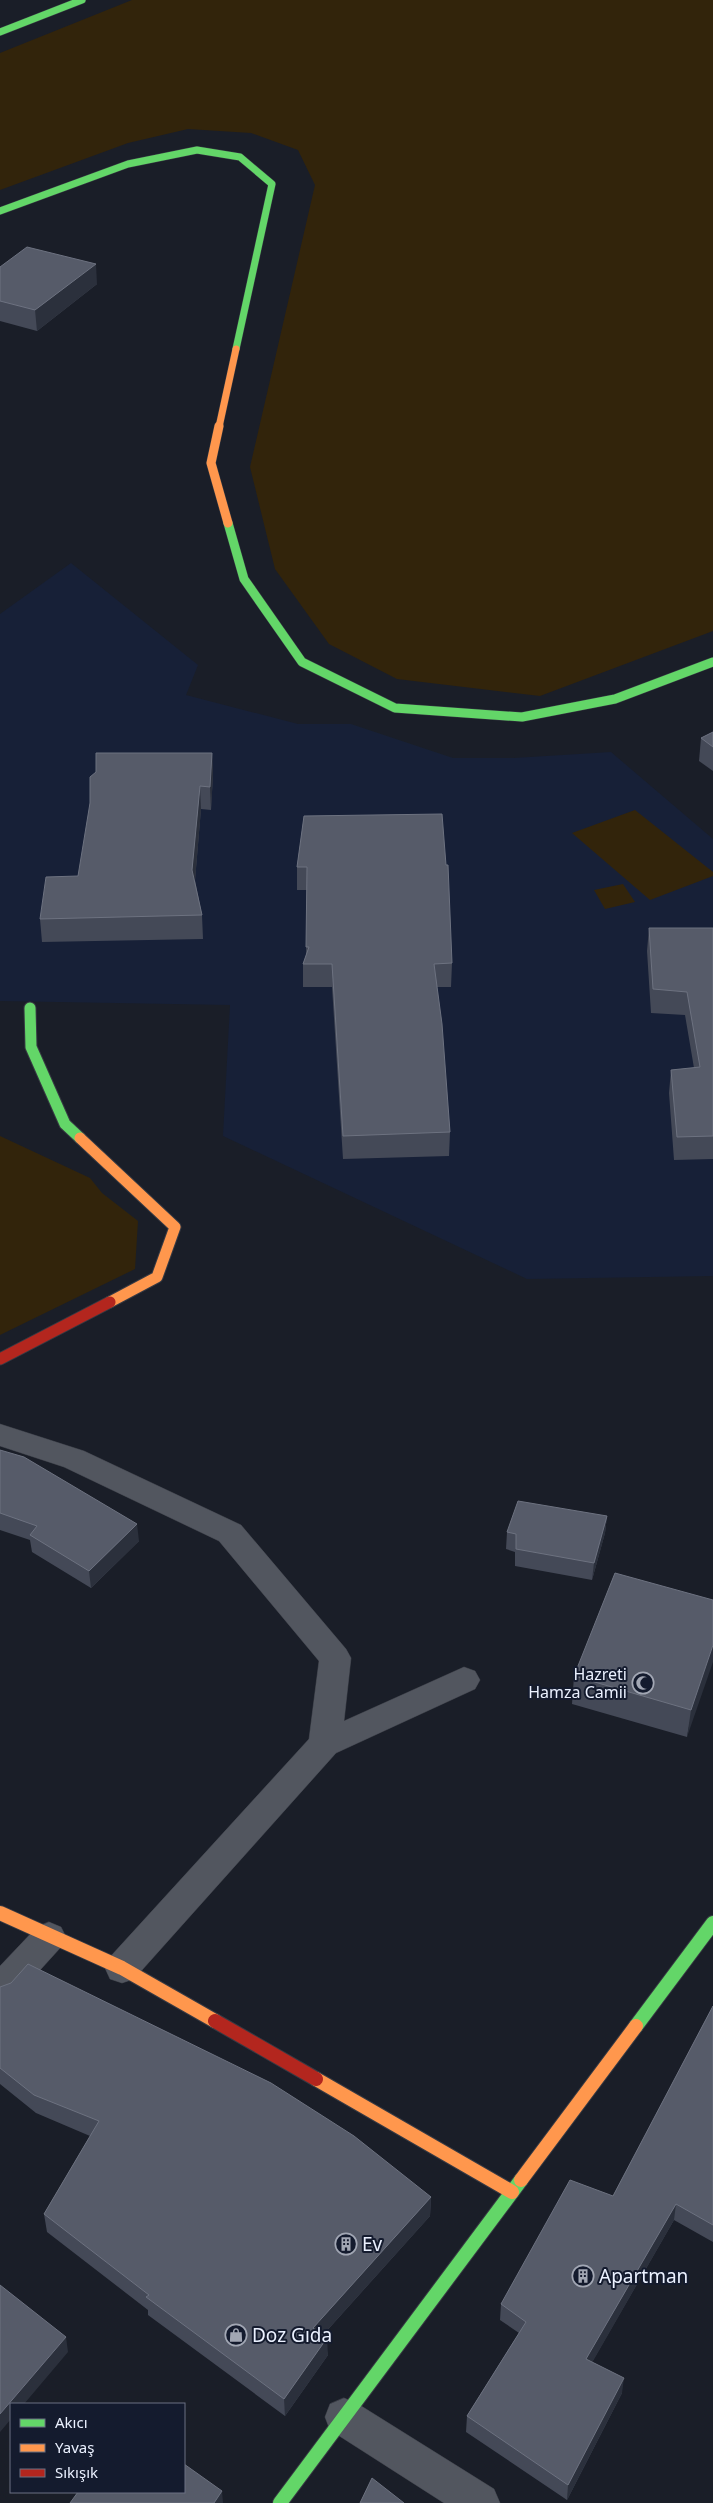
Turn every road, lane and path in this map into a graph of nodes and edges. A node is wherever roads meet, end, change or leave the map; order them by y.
1 (82, 0) edge
2 (0, 32) edge
3 (0, 211) edge
4 (713, 662) edge
5 (30, 1008) dead end
6 (0, 1359) edge
7 (0, 1435) edge
8 (464, 1680) dead end
9 (325, 1744) junction
10 (0, 1913) edge
11 (713, 1923) edge
12 (49, 1938) junction
13 (122, 1968) junction
14 (0, 1990) edge
15 (512, 2192) junction
16 (344, 2417) junction
17 (280, 2503) edge
18 (480, 2503) edge

1 - 2 street
3 - 4 street
5 - 6 street
7 - 9 street
8 - 9 street
9 - 13 street
10 - 12 street
11 - 15 street
12 - 13 street
12 - 14 street
13 - 15 street
15 - 16 street
16 - 17 street
16 - 18 street

